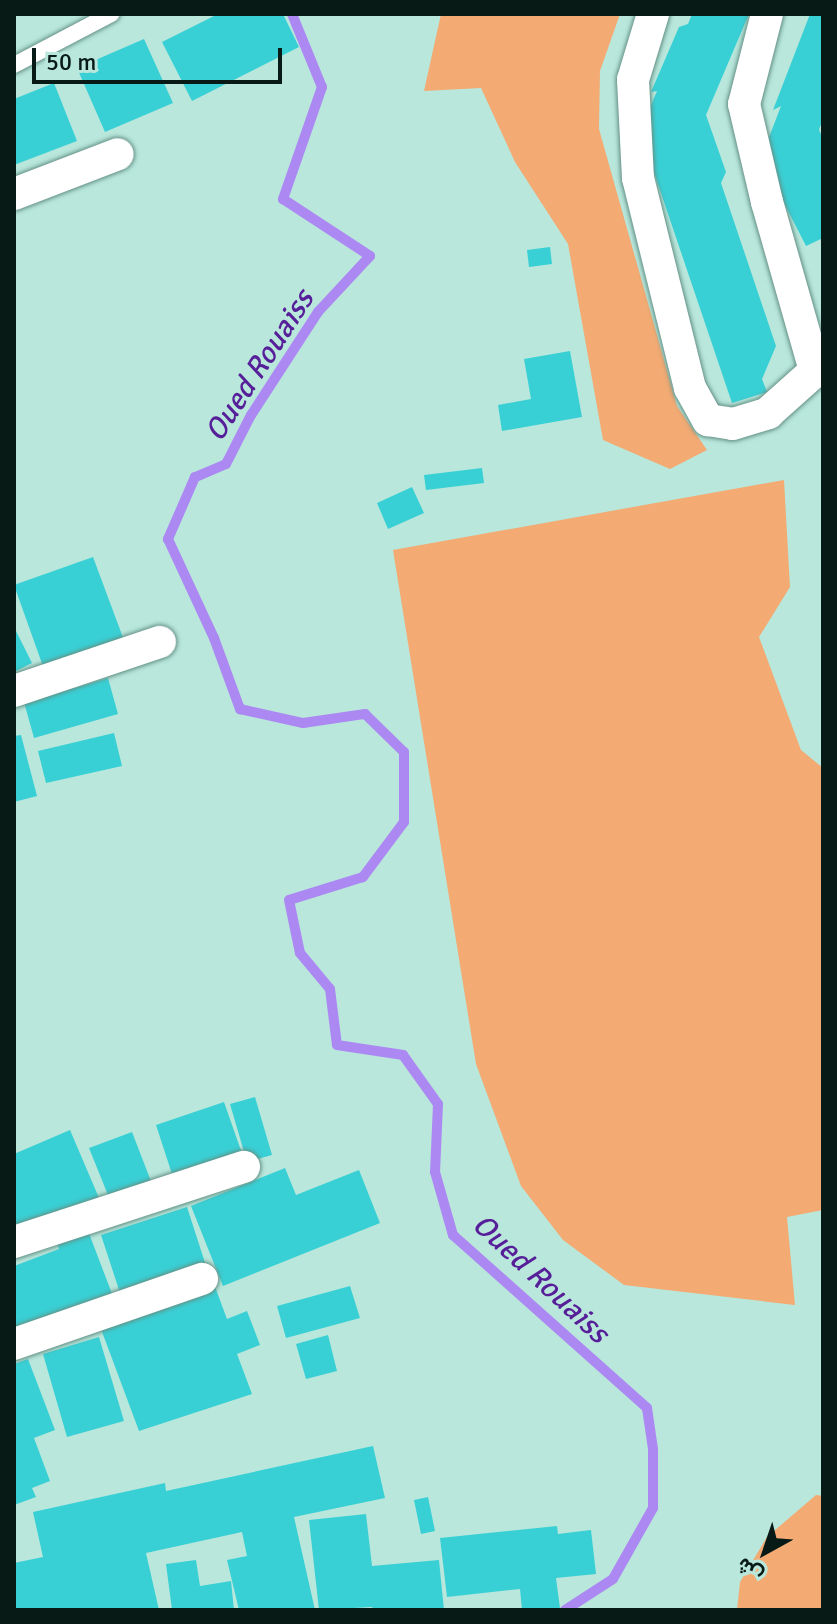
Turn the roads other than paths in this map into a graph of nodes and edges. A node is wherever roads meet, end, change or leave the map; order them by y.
1 (111, 14) edge
2 (653, 14) edge
3 (767, 14) edge
4 (14, 65) edge
5 (118, 154) dead end
6 (14, 194) edge
7 (819, 362) edge
8 (160, 642) dead end
9 (14, 691) edge
10 (244, 1167) dead end
11 (14, 1242) edge
12 (202, 1279) dead end
13 (14, 1344) edge

1 - 4 lane
2 - 7 street
3 - 7 street
5 - 6 street
8 - 9 street
10 - 11 street
12 - 13 street

